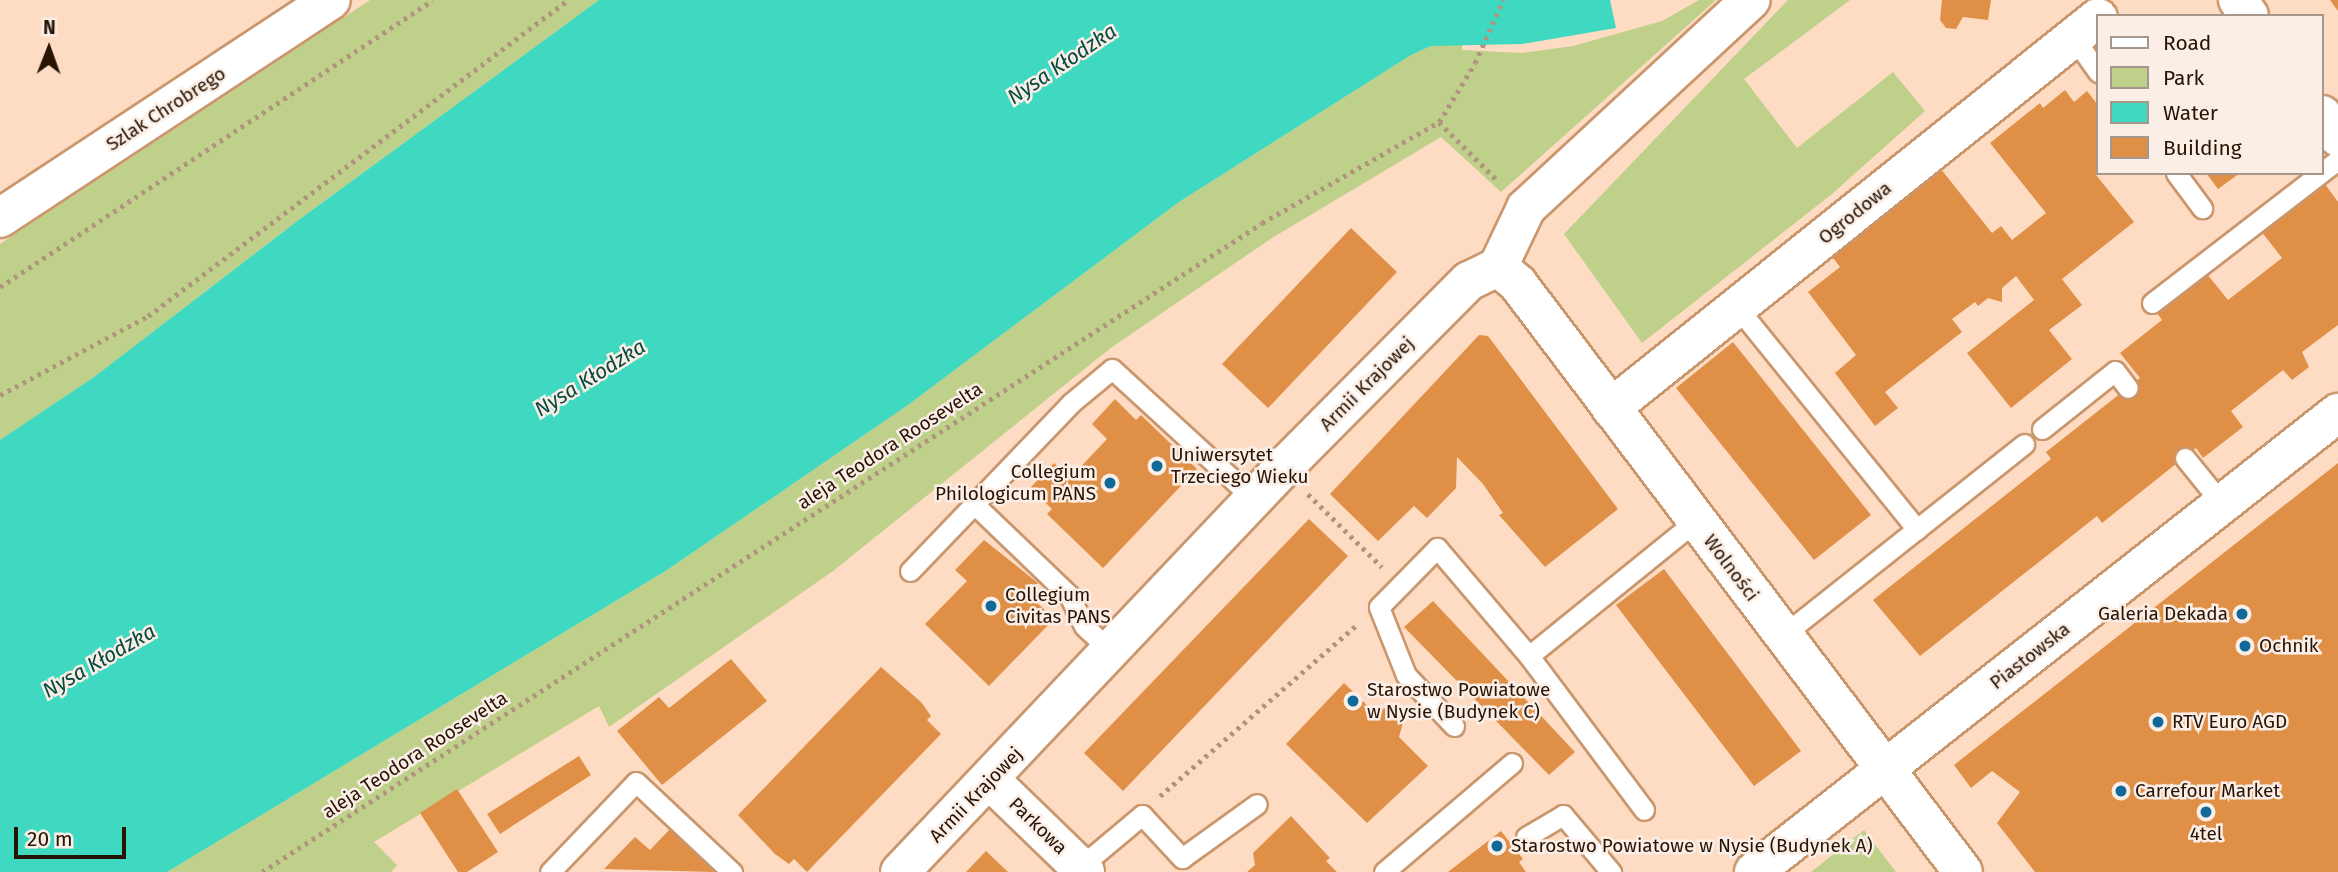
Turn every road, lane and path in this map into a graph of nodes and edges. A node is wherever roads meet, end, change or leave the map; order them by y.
1 (331, 0) edge
2 (433, 0) edge
3 (568, 0) edge
4 (1503, 0) edge
5 (1751, 0) edge
6 (2121, 0) edge
7 (2104, 14) edge
8 (2091, 24) edge
9 (2096, 58) edge
10 (2324, 119) edge
11 (1439, 122) junction
12 (2338, 137) edge
13 (2338, 160) edge
14 (2324, 171) edge
15 (2177, 175) edge
16 (2319, 175) edge
17 (1526, 208) junction
18 (2202, 208) dead end
19 (0, 218) edge
20 (1498, 267) junction
21 (0, 287) edge
22 (2152, 303) dead end
23 (1737, 307) junction
24 (2128, 388) dead end
25 (0, 395) edge
26 (1611, 408) junction
27 (2338, 413) edge
28 (2042, 429) dead end
29 (2024, 444) dead end
30 (2185, 458) dead end
31 (1283, 468) junction
32 (1254, 499) junction
33 (974, 504) junction
34 (2223, 505) junction
35 (1696, 521) junction
36 (1917, 529) junction
37 (909, 572) dead end
38 (1400, 585) junction
39 (1379, 607) junction
40 (1782, 636) junction
41 (1111, 651) junction
42 (1529, 656) junction
43 (1454, 726) dead end
44 (1512, 763) dead end
45 (1886, 770) junction
46 (991, 780) junction
47 (1257, 804) dead end
48 (1644, 810) dead end
49 (1142, 814) junction
50 (1526, 837) dead end
51 (1083, 870) edge
52 (261, 872) edge
53 (550, 872) edge
54 (732, 872) edge
55 (900, 872) edge
56 (1384, 872) edge
57 (1611, 872) edge
58 (1754, 872) edge
59 (1963, 872) edge

1 - 19 street, Szlak Chrobrego
2 - 21 path
3 - 25 path
4 - 11 path
5 - 17 street
6 - 7 street, Ogrodowa
8 - 9 lane
8 - 23 street, Ogrodowa
10 - 12 street
11 - 17 path
11 - 52 path, aleja Teodora Roosevelta
13 - 14 lane
15 - 18 lane
16 - 22 lane
17 - 20 street
20 - 26 street, Wolności
20 - 31 street, Armii Krajowej
23 - 26 street, Ogrodowa
23 - 36 lane
24 - 28 lane
26 - 35 street, Wolności
27 - 34 street, Piastowska
29 - 36 lane
30 - 34 lane
31 - 32 street, Armii Krajowej
31 - 38 path
32 - 33 lane
32 - 41 street, Armii Krajowej
33 - 37 lane
33 - 41 lane
34 - 45 street, Piastowska
35 - 40 street, Wolności
35 - 42 lane
36 - 40 lane
38 - 39 lane
38 - 42 lane
39 - 43 lane
39 - 49 path
40 - 45 street, Wolności
41 - 46 street, Armii Krajowej
42 - 48 lane
44 - 56 lane
45 - 58 street, Piastowska
45 - 59 street, Wolności
46 - 51 street, Parkowa
46 - 55 street, Armii Krajowej
47 - 49 lane
49 - 51 lane
50 - 57 lane
53 - 54 lane

